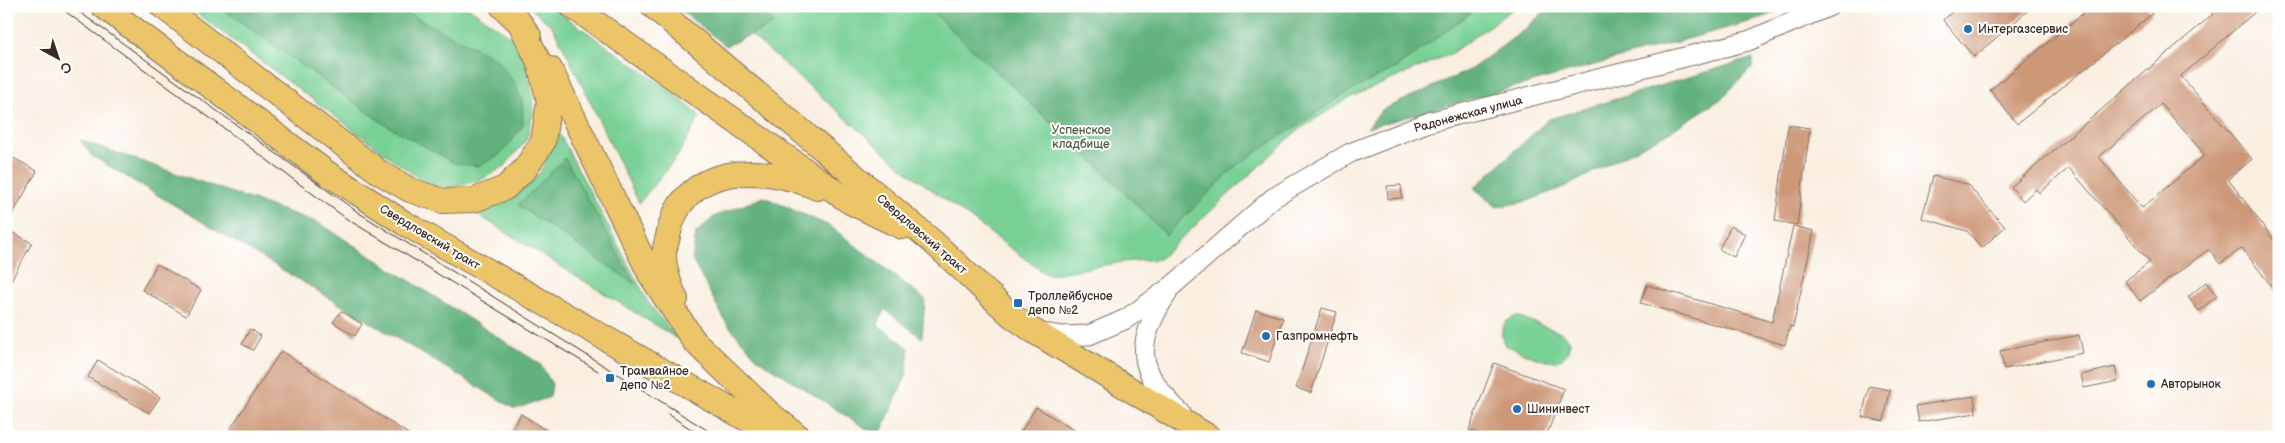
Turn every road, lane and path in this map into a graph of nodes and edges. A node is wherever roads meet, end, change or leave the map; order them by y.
1 (103, 6) edge
2 (162, 6) edge
3 (502, 6) edge
4 (572, 6) edge
5 (653, 6) edge
6 (1830, 6) edge
7 (520, 23) junction
8 (850, 202) junction
9 (932, 242) junction
10 (1172, 286) junction
11 (1034, 332) junction
12 (694, 341) junction
13 (1207, 436) edge
14 (778, 437) edge
15 (799, 437) edge

1 - 14 main road, Свердловский тракт
2 - 7 main road
3 - 7 main road
4 - 8 main road
5 - 9 main road, Свердловский тракт
6 - 10 street, Радонежская улица
7 - 12 main road
8 - 9 main road
8 - 12 main road
9 - 11 main road, Свердловский тракт
10 - 11 street, Радонежская улица
10 - 13 street
11 - 13 main road, Свердловский тракт
12 - 15 main road

